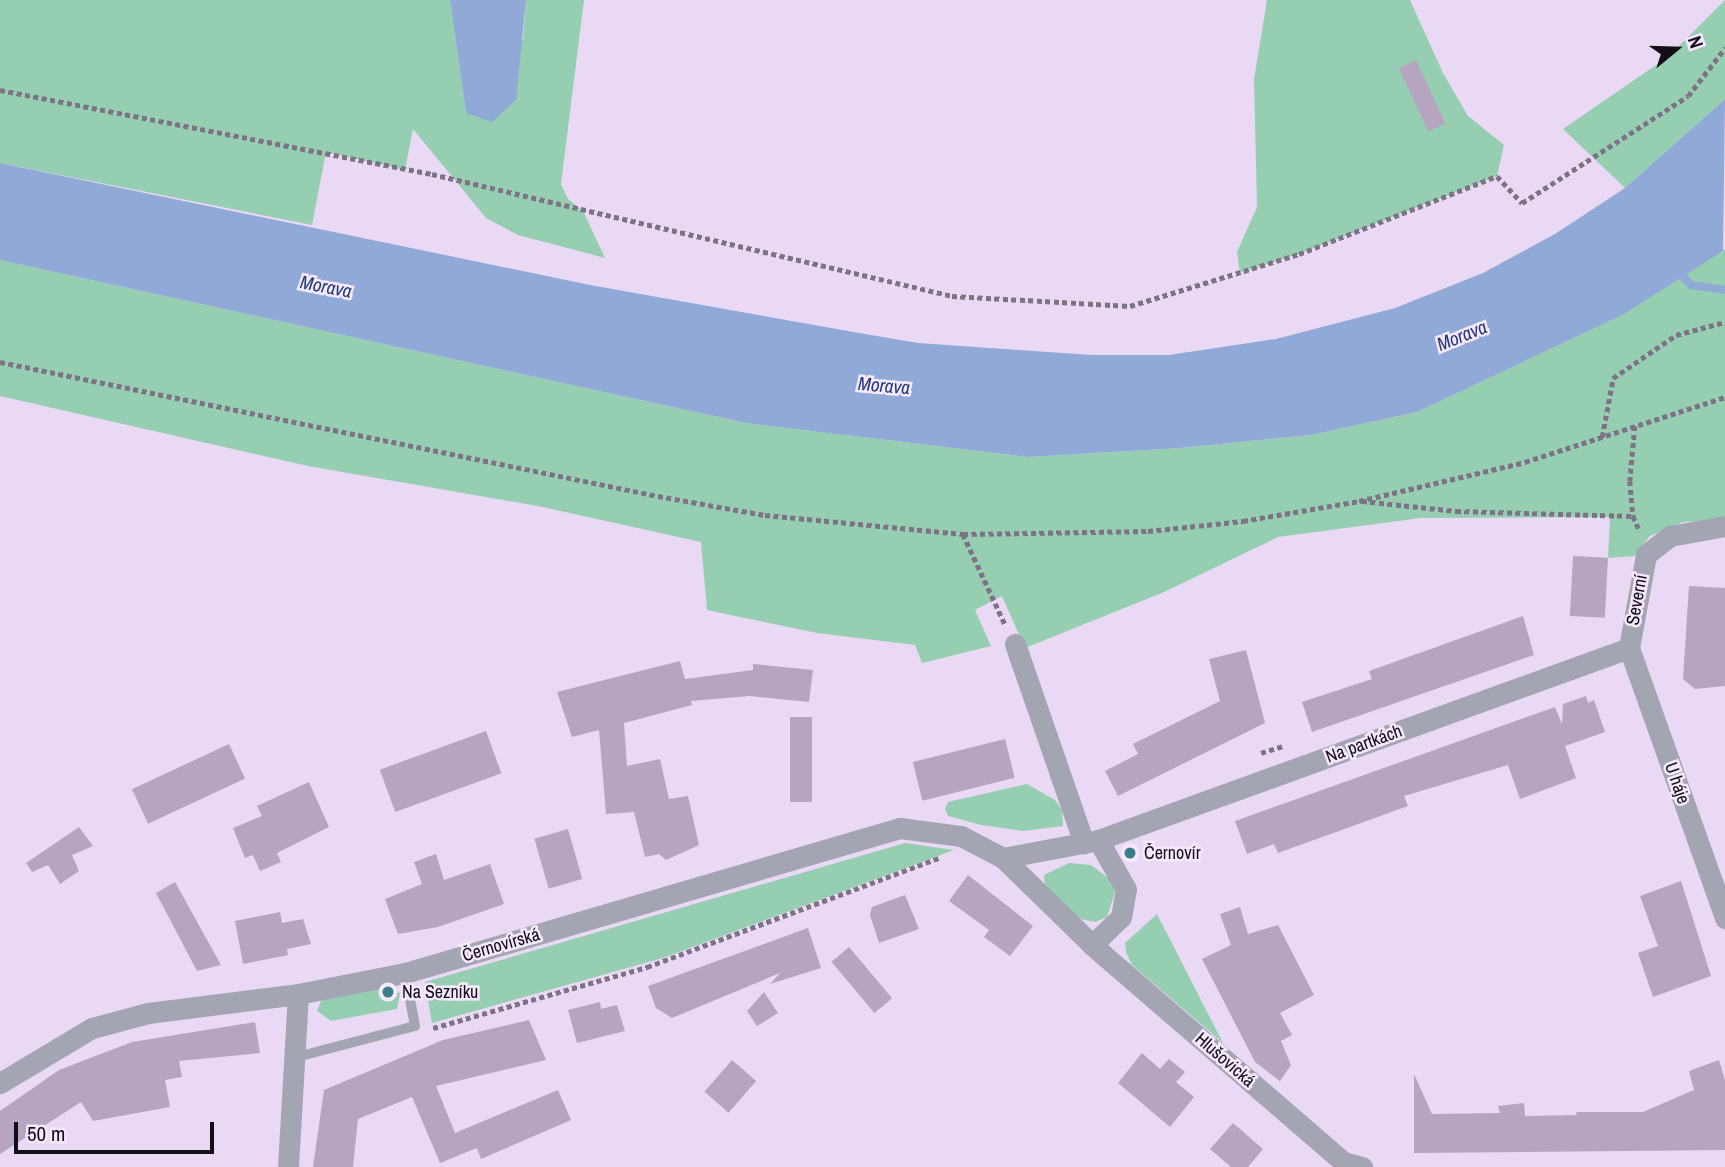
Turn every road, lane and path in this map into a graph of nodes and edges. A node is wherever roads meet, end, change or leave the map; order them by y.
1 (1725, 48) edge
2 (0, 90) edge
3 (1725, 322) edge
4 (0, 362) edge
5 (1725, 397) edge
6 (1635, 426) junction
7 (1602, 437) junction
8 (1359, 501) junction
9 (1633, 516) junction
10 (1725, 526) edge
11 (963, 534) junction
12 (1649, 551) junction
13 (1015, 644) joint
14 (1629, 648) junction
15 (1091, 841) junction
16 (976, 844) junction
17 (1003, 858) junction
18 (1725, 918) edge
19 (1092, 945) junction
20 (405, 973) junction
21 (298, 994) junction
22 (415, 1026) junction
23 (293, 1058) junction
24 (0, 1083) edge
25 (1349, 1166) edge
26 (288, 1167) edge

1 - 2 path
3 - 7 path
4 - 11 path
5 - 6 path
6 - 7 path
6 - 9 path
7 - 8 path
8 - 9 path
8 - 11 path
9 - 12 path
10 - 12 street, Severní
11 - 13 path
12 - 14 street, Severní
13 - 15 street
14 - 15 street, Na partkách
14 - 18 street, U háje
15 - 17 street, Na partkách
15 - 19 street
16 - 17 street, Černovírská
16 - 20 street, Černovírská
16 - 22 path
17 - 19 street, Hlušovická
19 - 25 street, Hlušovická
20 - 21 street, Černovírská
20 - 22 lane
21 - 23 street
21 - 24 street, Černovírská
22 - 23 lane
23 - 26 street

